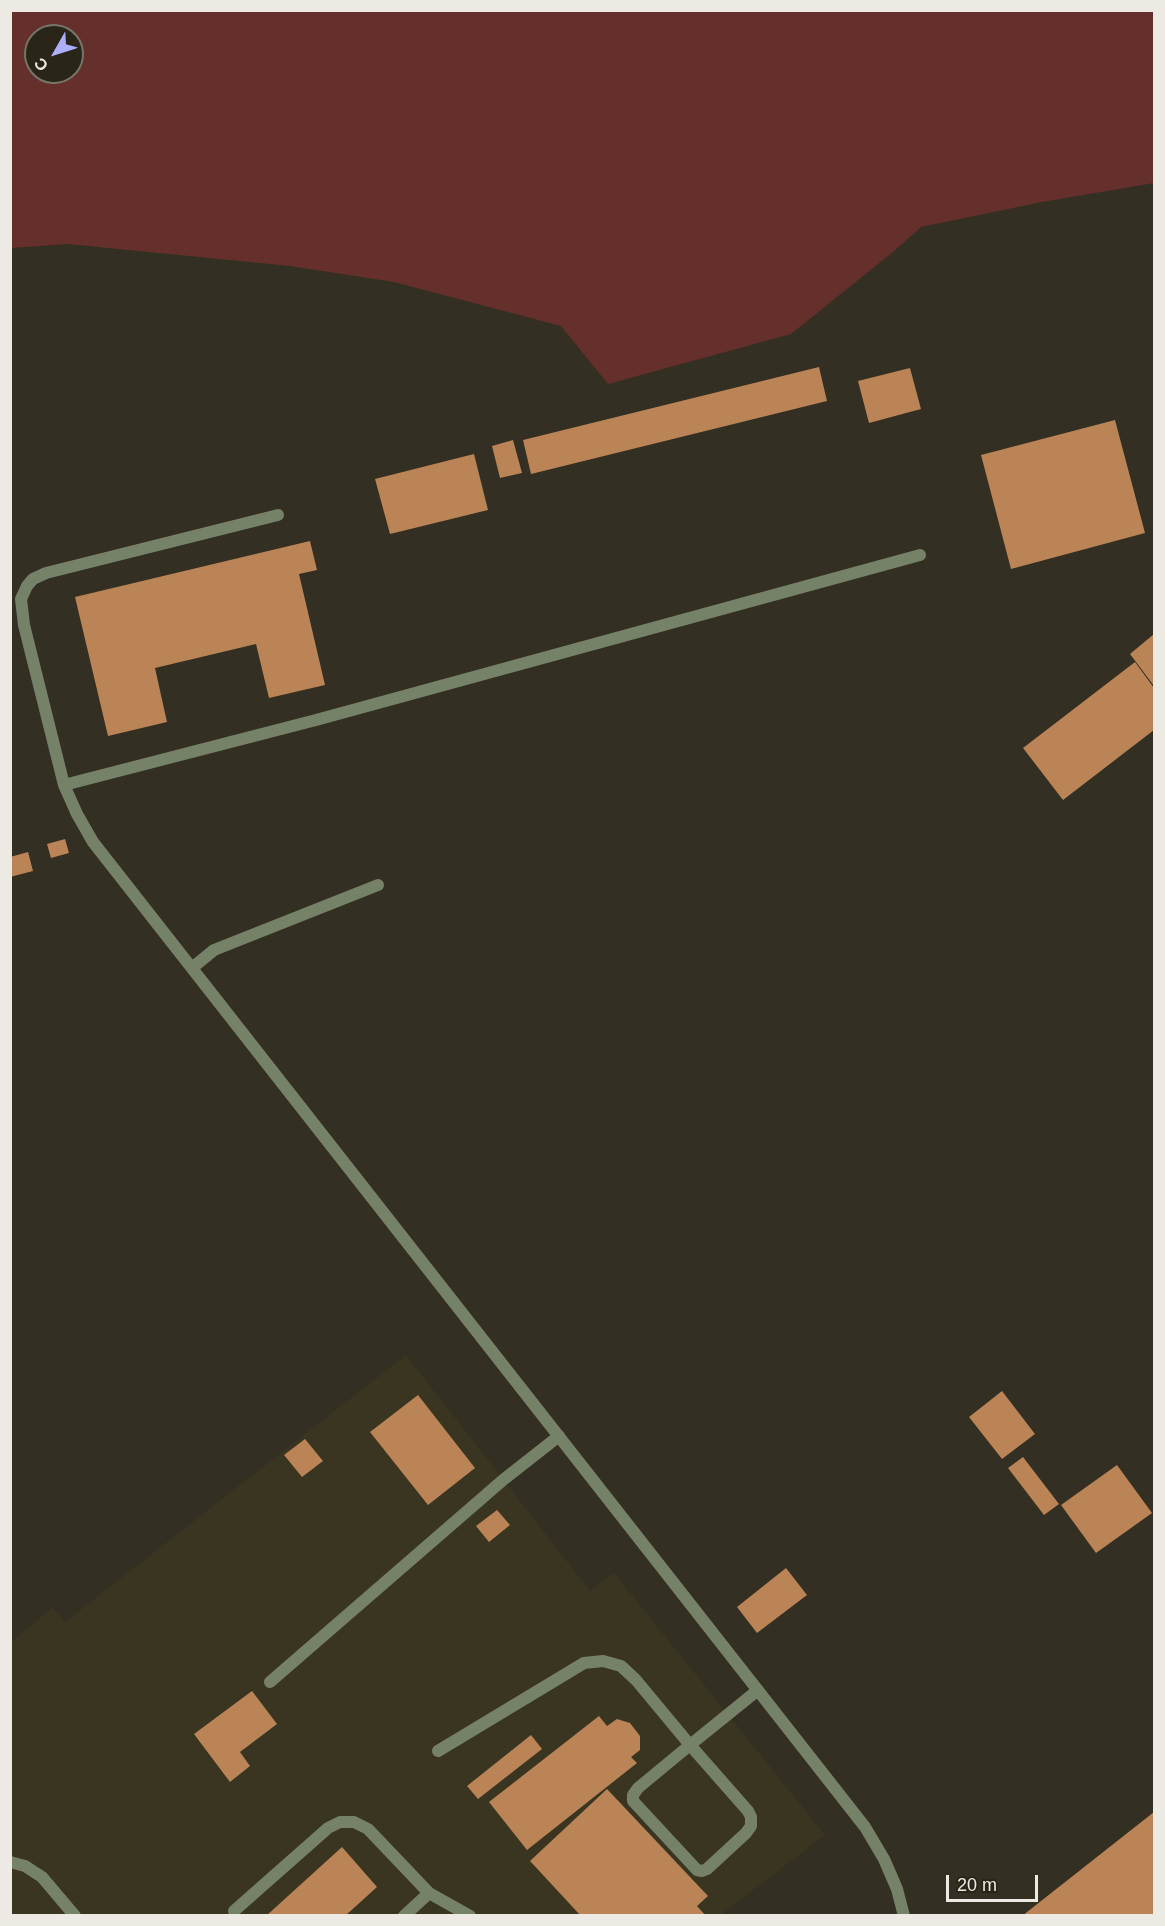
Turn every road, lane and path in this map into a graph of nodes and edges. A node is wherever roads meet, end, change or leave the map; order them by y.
1 (278, 515) dead end
2 (920, 555) dead end
3 (24, 625) junction
4 (10, 628) edge
5 (64, 785) junction
6 (378, 885) dead end
7 (192, 968) junction
8 (559, 1436) junction
9 (270, 1682) dead end
10 (758, 1690) junction
11 (690, 1745) junction
12 (438, 1750) dead end
13 (10, 1862) edge
14 (429, 1893) junction
15 (234, 1911) dead end
16 (75, 1916) edge
17 (404, 1916) edge
18 (470, 1916) edge
19 (904, 1916) edge

1 - 3 lane
2 - 5 lane
3 - 4 lane
3 - 5 lane
5 - 7 lane
6 - 7 lane
7 - 8 lane
8 - 9 lane
8 - 10 lane
10 - 11 lane
10 - 19 lane
11 - 11 lane
11 - 12 lane
13 - 16 lane
14 - 15 lane
14 - 17 lane
14 - 18 lane

